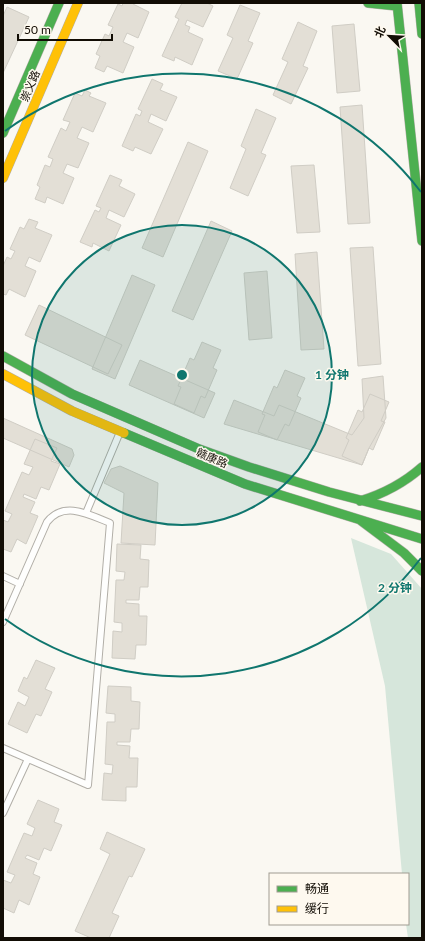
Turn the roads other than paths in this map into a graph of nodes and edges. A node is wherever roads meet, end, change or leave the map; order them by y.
1 (59, 3) edge
2 (78, 3) edge
3 (368, 3) edge
4 (419, 3) edge
5 (397, 5) edge
6 (422, 34) edge
7 (3, 133) edge
8 (3, 178) edge
9 (422, 241) edge
10 (3, 356) edge
11 (3, 374) edge
12 (121, 431) junction
13 (422, 467) edge
14 (360, 501) junction
15 (86, 513) junction
16 (422, 516) edge
17 (360, 520) junction
18 (422, 539) edge
19 (422, 572) edge
20 (3, 576) edge
21 (20, 584) junction
22 (3, 622) edge
23 (3, 748) edge
24 (28, 759) junction
25 (3, 813) edge

1 - 7 main road, 崇义路
2 - 8 main road, 崇义路
3 - 5 main road
4 - 6 main road
5 - 9 main road
10 - 14 main road, 赣康路
11 - 12 main road, 赣康路
12 - 15 lane
12 - 17 main road, 赣康路
13 - 14 main road
14 - 16 main road, 赣康路
15 - 21 lane
15 - 24 lane
17 - 18 main road, 赣康路
17 - 19 main road
20 - 21 lane
21 - 22 lane
23 - 24 lane
24 - 25 lane

